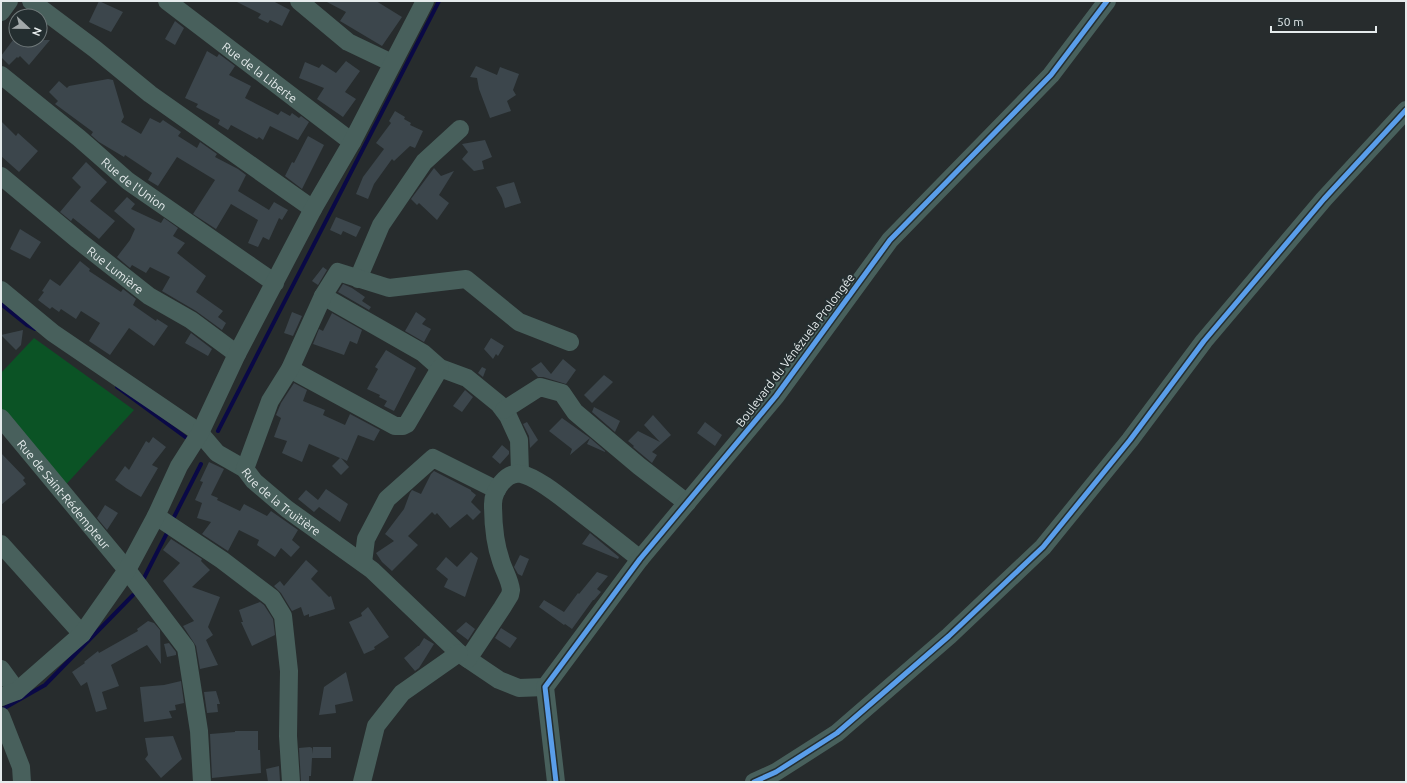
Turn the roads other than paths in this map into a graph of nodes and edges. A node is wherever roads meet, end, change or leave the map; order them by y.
1 (9, 1) edge
2 (32, 1) edge
3 (168, 1) edge
4 (299, 1) edge
5 (425, 1) edge
6 (1107, 1) edge
7 (1, 12) edge
8 (392, 64) junction
9 (1, 75) edge
10 (1406, 110) edge
11 (460, 129) dead end
12 (352, 142) junction
13 (1, 176) edge
14 (313, 209) junction
15 (358, 279) junction
16 (275, 284) junction
17 (1, 290) edge
18 (323, 296) junction
19 (570, 342) dead end
20 (237, 354) junction
21 (440, 368) junction
22 (290, 369) junction
23 (504, 410) junction
24 (1, 418) edge
25 (200, 433) junction
26 (245, 470) junction
27 (520, 473) junction
28 (497, 490) junction
29 (687, 504) junction
30 (156, 516) junction
31 (1, 544) edge
32 (640, 559) junction
33 (363, 563) junction
34 (128, 570) junction
35 (82, 634) junction
36 (464, 656) junction
37 (1, 669) edge
38 (545, 687) junction
39 (9, 694) edge
40 (1, 716) edge
41 (22, 782) edge
42 (202, 782) edge
43 (291, 782) edge
44 (362, 782) edge
45 (556, 782) edge
46 (754, 782) edge

1 - 7 street
2 - 14 street
3 - 12 street, Rue de la Liberte
4 - 8 street
5 - 8 street
6 - 29 street, Boulevard du Vénézuela Prolongée
8 - 12 street
9 - 16 street, Rue de l'Union
10 - 46 street
11 - 15 street
12 - 14 street
13 - 20 street, Rue Lumière
14 - 16 street
15 - 18 street
15 - 19 street
16 - 20 street
17 - 25 street, Rue de la Truitière
18 - 21 street
18 - 22 street
20 - 25 street
21 - 22 street
21 - 23 street
22 - 26 street
23 - 27 street
23 - 29 street
24 - 34 street, Rue de Saint-Rédempteur
25 - 26 street, Rue de la Truitière
25 - 30 street
26 - 33 street, Rue de la Truitière
27 - 28 street
27 - 32 street
28 - 33 street
28 - 36 street
29 - 32 street, Boulevard du Vénézuela Prolongée
30 - 34 street
30 - 43 street
31 - 35 street
32 - 38 street, Boulevard du Vénézuela Prolongée
33 - 36 street, Rue de la Truitière
34 - 35 street
34 - 42 street, Rue de Saint-Rédempteur
35 - 39 street
36 - 38 street, Rue de la Truitière
36 - 44 street
37 - 39 street
38 - 45 street
40 - 41 street

